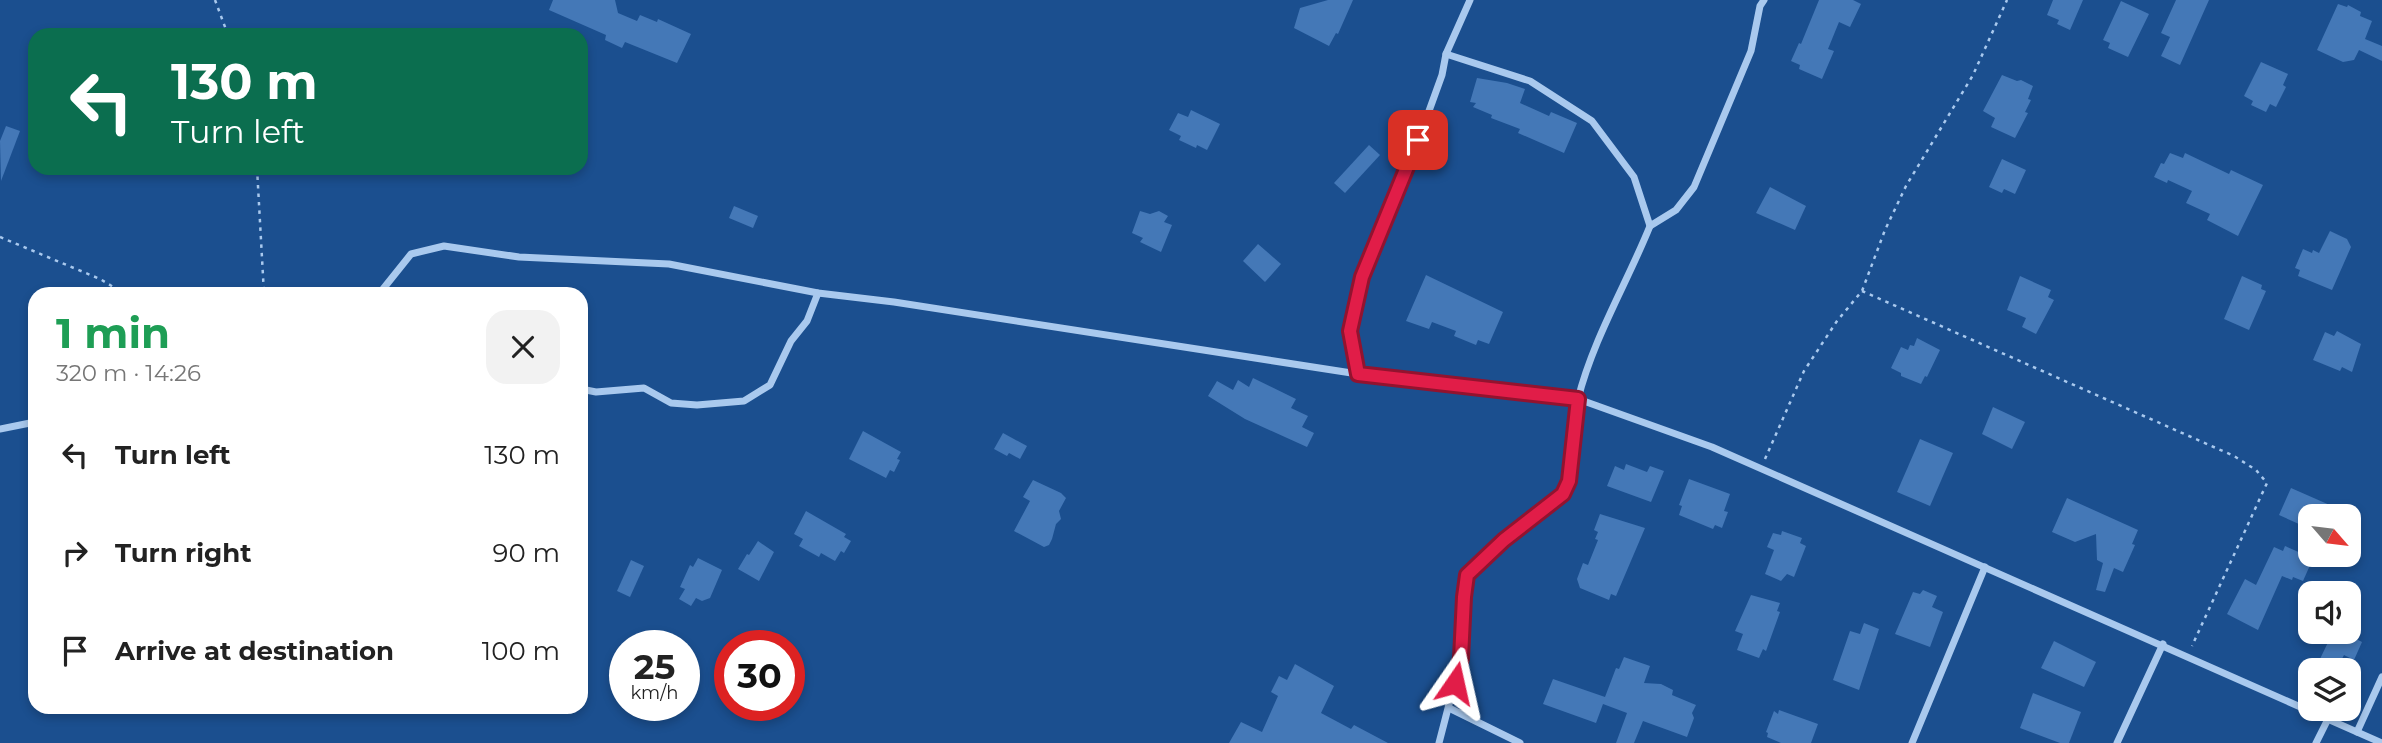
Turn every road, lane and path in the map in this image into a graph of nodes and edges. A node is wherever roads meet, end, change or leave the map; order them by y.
1 (215, 0) edge
2 (1470, 0) edge
3 (1764, 0) edge
4 (2007, 0) edge
5 (225, 28) edge
6 (1446, 54) junction
7 (257, 175) edge
8 (1650, 226) junction
9 (0, 237) edge
10 (113, 287) edge
11 (264, 287) edge
12 (385, 287) edge
13 (1862, 291) junction
14 (818, 293) junction
15 (1358, 374) junction
16 (588, 390) edge
17 (1578, 399) junction
18 (28, 423) edge
19 (0, 429) edge
20 (1760, 468) junction
21 (1984, 567) junction
22 (2163, 644) junction
23 (2188, 655) junction
24 (2382, 677) edge
25 (2298, 705) edge
26 (1449, 708) junction
27 (2327, 721) edge
28 (2332, 721) edge
29 (2357, 732) junction
30 (1440, 743) edge
31 (1520, 743) edge
32 (1912, 743) edge
33 (2117, 743) edge
34 (2316, 743) edge
35 (2382, 743) edge

1 - 5 path
2 - 6 street
3 - 8 street
4 - 13 path
6 - 8 street
6 - 15 street
7 - 11 path
8 - 17 street
9 - 10 path
12 - 14 street
13 - 20 path
13 - 23 path
14 - 15 street
14 - 16 street
15 - 17 street
17 - 20 street
17 - 26 street
18 - 19 street
20 - 21 street
21 - 22 street
21 - 32 street
22 - 23 street
22 - 33 street
23 - 25 street
24 - 29 street
26 - 30 street
26 - 31 street
27 - 34 street
28 - 29 street
29 - 35 street

